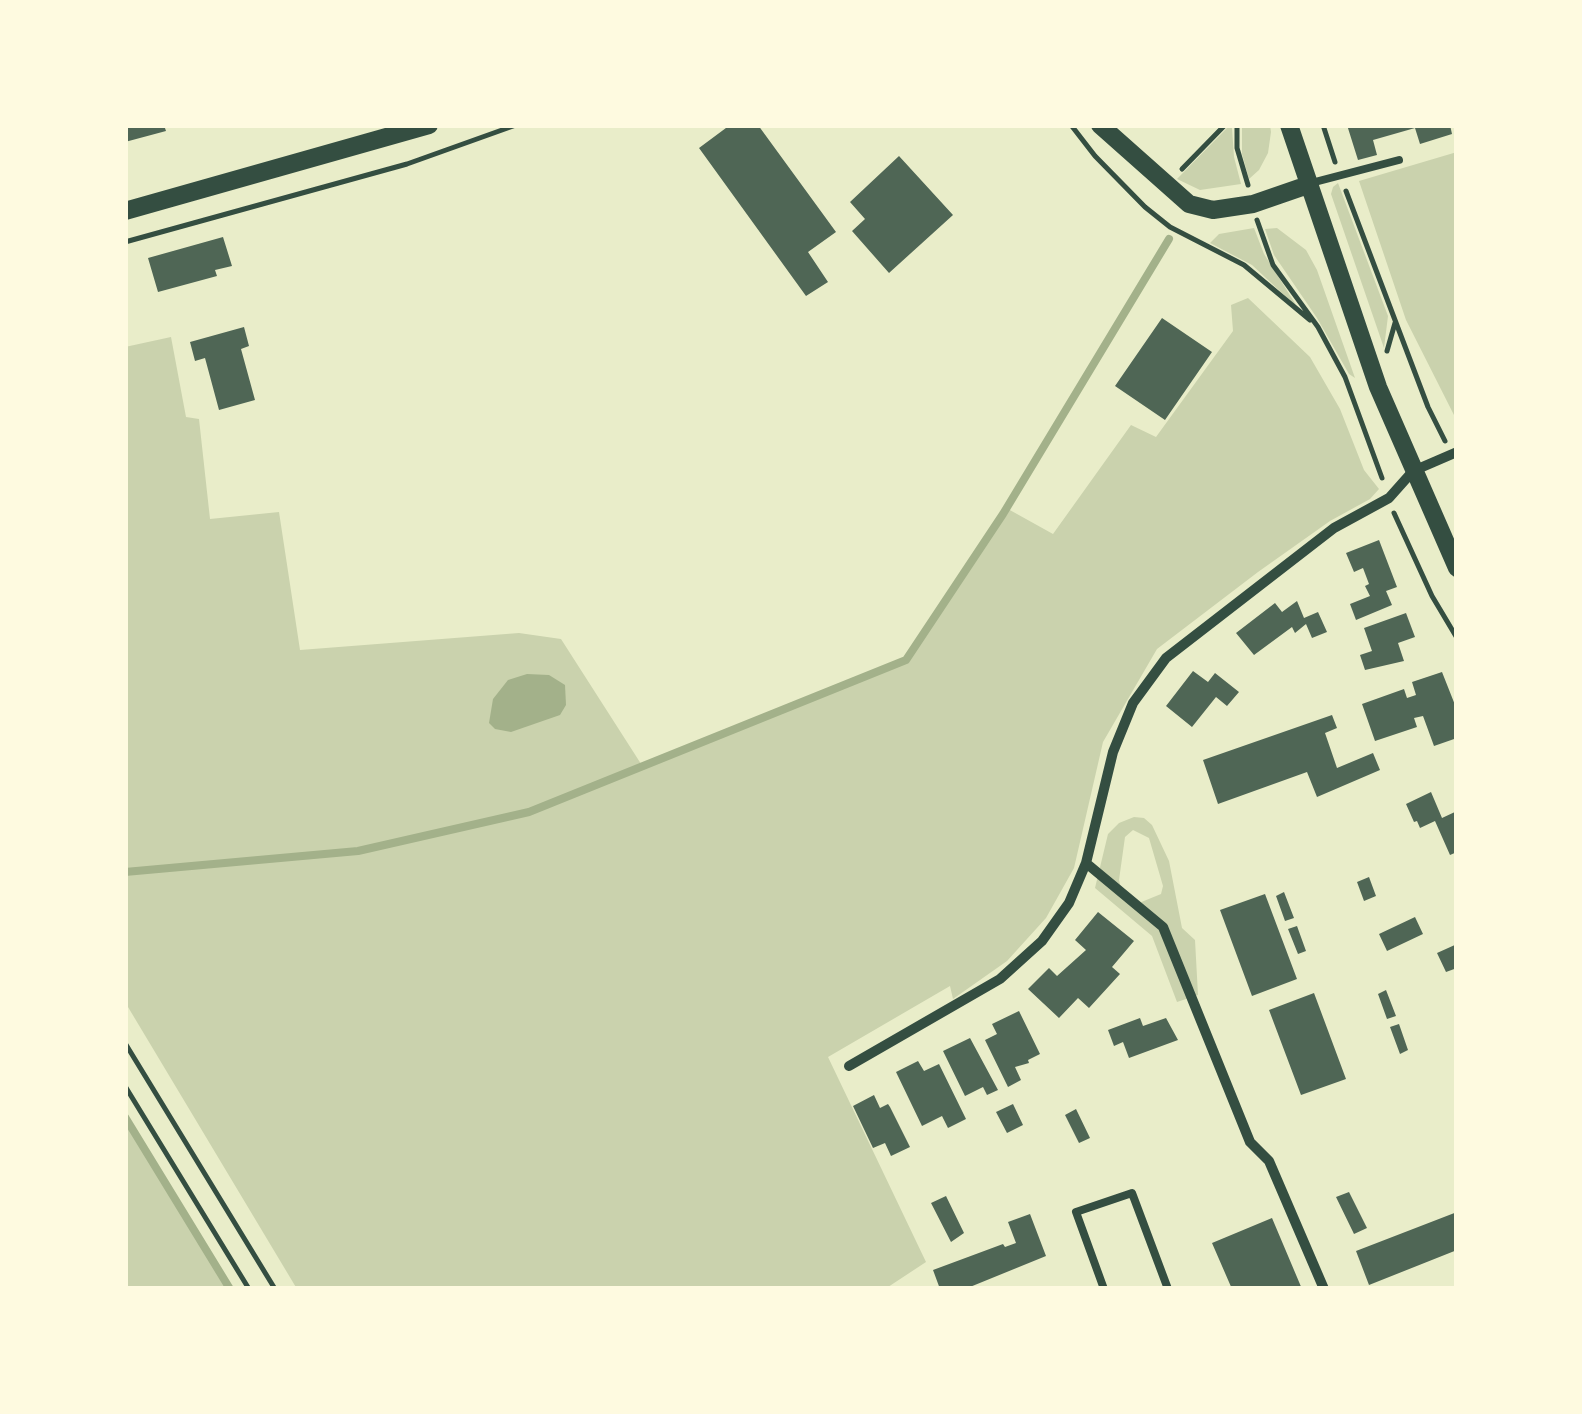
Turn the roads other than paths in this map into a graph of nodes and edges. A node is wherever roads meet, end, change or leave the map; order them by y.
1 (429, 125) edge
2 (1100, 125) edge
3 (1289, 125) edge
4 (1398, 160) dead end
5 (1308, 184) junction
6 (125, 212) edge
7 (1454, 454) edge
8 (1413, 471) junction
9 (1457, 568) edge
10 (1086, 863) junction
11 (849, 1066) dead end
12 (1104, 1289) edge
13 (1168, 1289) edge
14 (1324, 1289) edge

1 - 6 street
2 - 5 street
3 - 5 street
4 - 5 lane
5 - 8 street
7 - 8 street
8 - 9 street
8 - 10 street
10 - 11 street
10 - 14 street
12 - 13 lane

